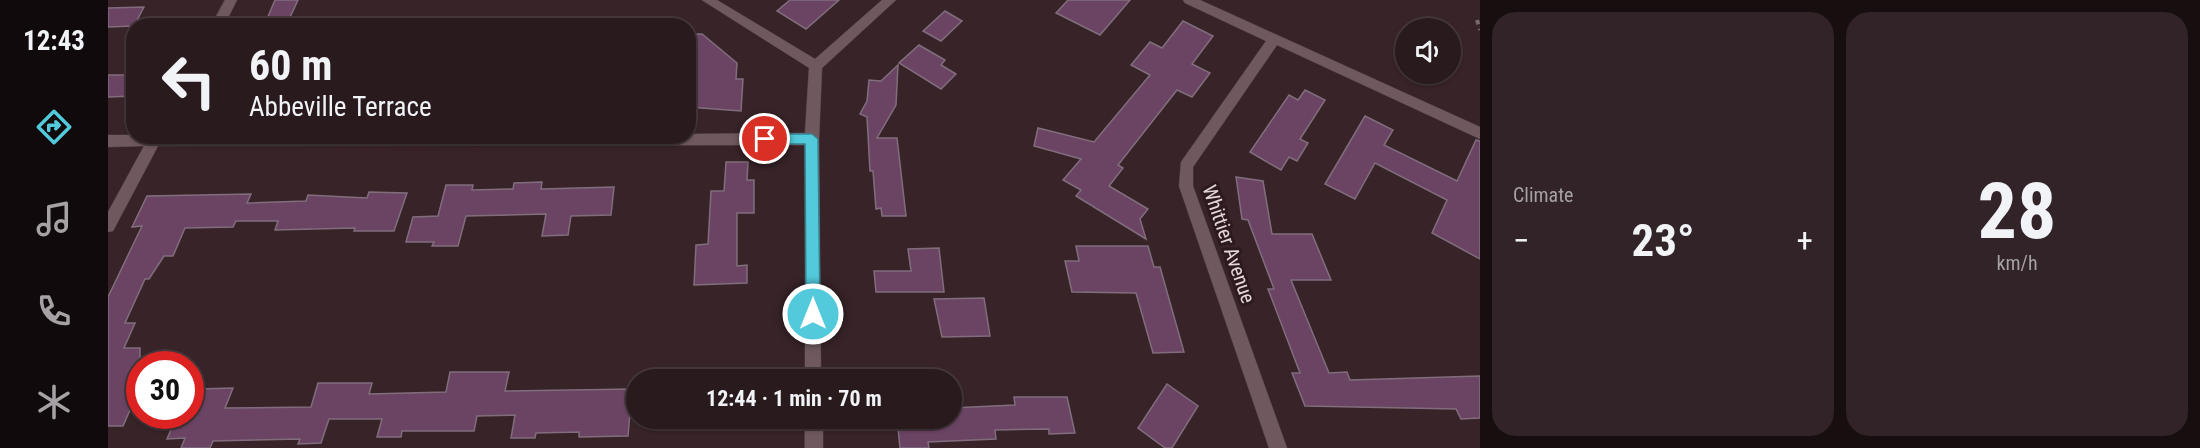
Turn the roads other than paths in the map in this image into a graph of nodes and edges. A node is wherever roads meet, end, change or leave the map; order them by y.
1 (231, 0) edge
2 (708, 0) edge
3 (890, 0) edge
4 (1189, 0) edge
5 (221, 18) edge
6 (1275, 38) junction
7 (816, 66) junction
8 (1480, 133) edge
9 (696, 139) edge
10 (812, 139) junction
11 (126, 140) edge
12 (108, 141) edge
13 (153, 144) edge
14 (108, 226) edge
15 (813, 369) edge
16 (814, 429) edge
17 (814, 448) edge
18 (1278, 448) edge

1 - 5 street
2 - 7 street
3 - 7 street
4 - 6 street
6 - 8 street
6 - 18 street, Whittier Avenue
7 - 10 street
9 - 10 street
10 - 15 street
11 - 12 street
13 - 14 street
16 - 17 street

